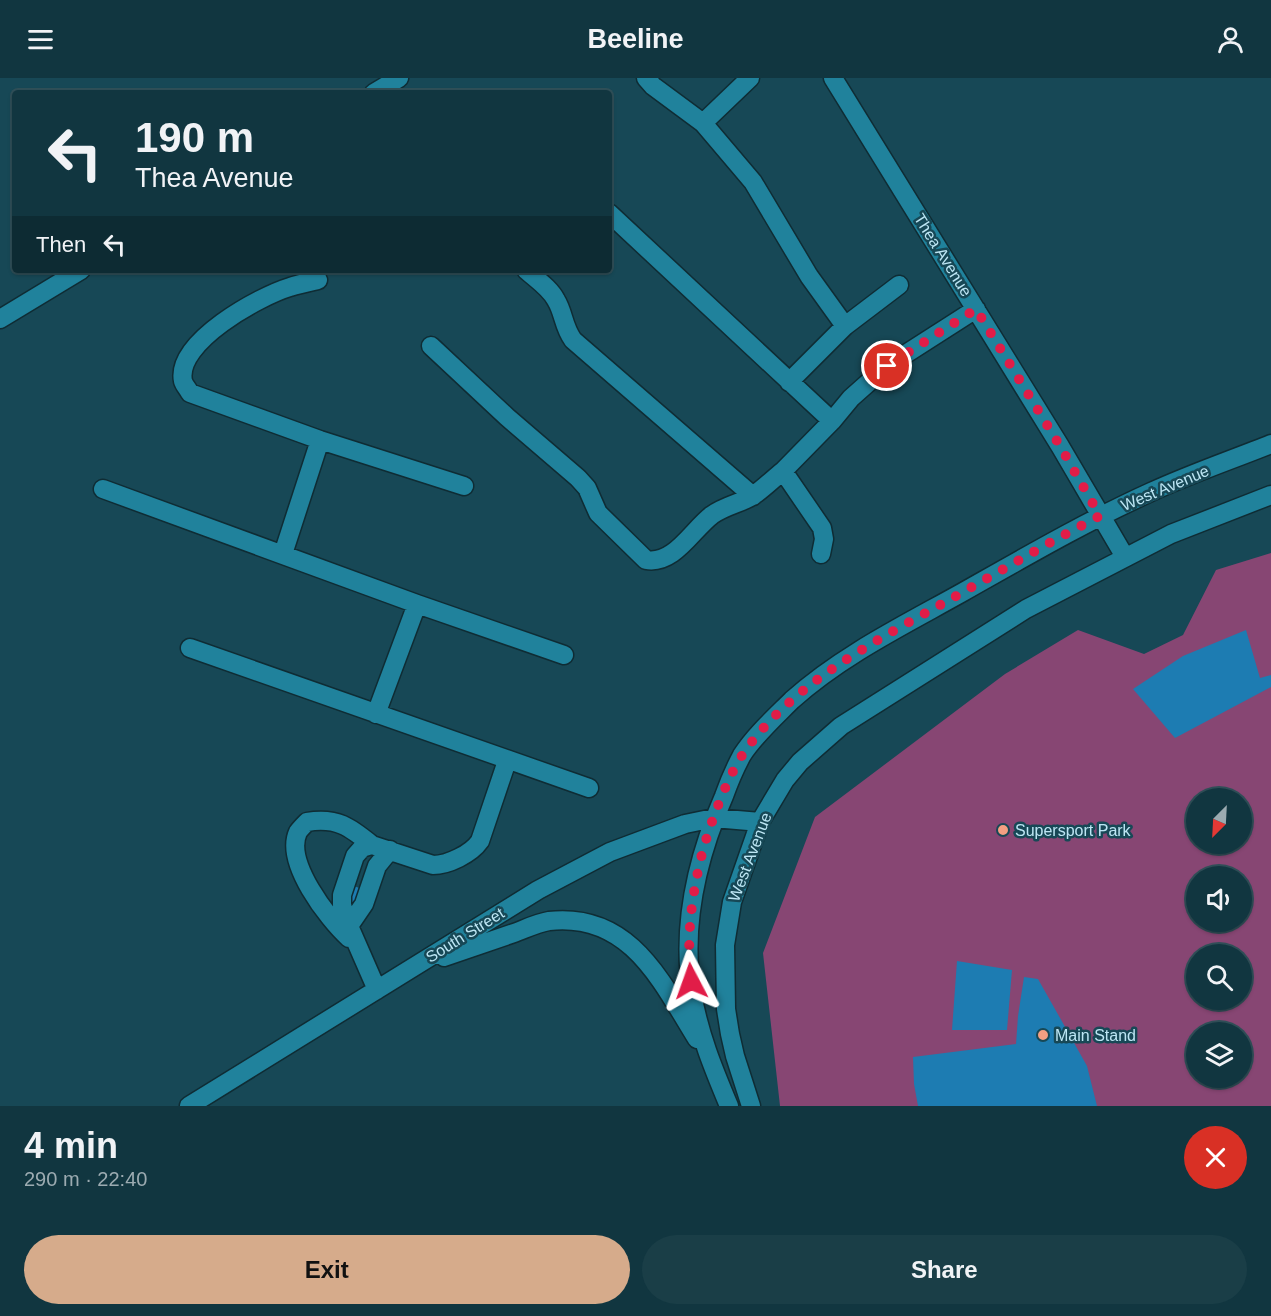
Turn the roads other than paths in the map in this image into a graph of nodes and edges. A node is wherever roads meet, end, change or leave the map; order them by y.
1 (399, 78) edge
2 (646, 78) edge
3 (750, 78) edge
4 (833, 78) edge
5 (379, 90) edge
6 (703, 123) junction
7 (612, 216) edge
8 (76, 273) edge
9 (529, 273) edge
10 (318, 280) dead end
11 (898, 285) dead end
12 (976, 309) junction
13 (0, 319) edge
14 (845, 326) junction
15 (431, 346) dead end
16 (789, 382) junction
17 (832, 421) junction
18 (320, 440) junction
19 (1271, 444) edge
20 (783, 471) junction
21 (464, 486) dead end
22 (104, 489) dead end
23 (1271, 495) edge
24 (753, 496) junction
25 (1100, 516) junction
26 (283, 554) junction
27 (821, 554) dead end
28 (1125, 557) junction
29 (417, 604) junction
30 (190, 648) dead end
31 (564, 655) dead end
32 (376, 714) junction
33 (507, 761) junction
34 (590, 788) dead end
35 (714, 818) junction
36 (760, 822) junction
37 (372, 845) junction
38 (390, 850) junction
39 (349, 926) junction
40 (358, 945) junction
41 (412, 968) junction
42 (377, 990) junction
43 (707, 1056) junction
44 (189, 1106) edge
45 (729, 1106) edge
46 (751, 1106) edge

1 - 5 street
2 - 6 street
3 - 6 street
4 - 12 street, Thea Avenue
6 - 14 street
7 - 16 street
8 - 13 street
9 - 24 street
10 - 18 street
11 - 14 street
12 - 17 street
12 - 25 street, Thea Avenue
14 - 16 street
15 - 24 street
16 - 17 street
17 - 20 street
18 - 21 street
18 - 26 street
19 - 25 street, West Avenue
20 - 24 street
20 - 27 street
22 - 26 street
23 - 28 street, West Avenue
25 - 28 street, Thea Avenue
25 - 35 street, West Avenue
26 - 29 street
28 - 36 street, West Avenue
29 - 31 street
29 - 32 street
30 - 32 street
32 - 33 street
33 - 34 street
33 - 38 street
35 - 36 street, South Street
35 - 41 street, South Street
35 - 43 street, West Avenue
36 - 46 street, West Avenue
37 - 38 street
37 - 39 street
37 - 40 street
38 - 39 street
39 - 40 street
40 - 42 street
41 - 42 street, South Street
41 - 43 street
42 - 44 street, South Street
43 - 45 street, West Avenue

